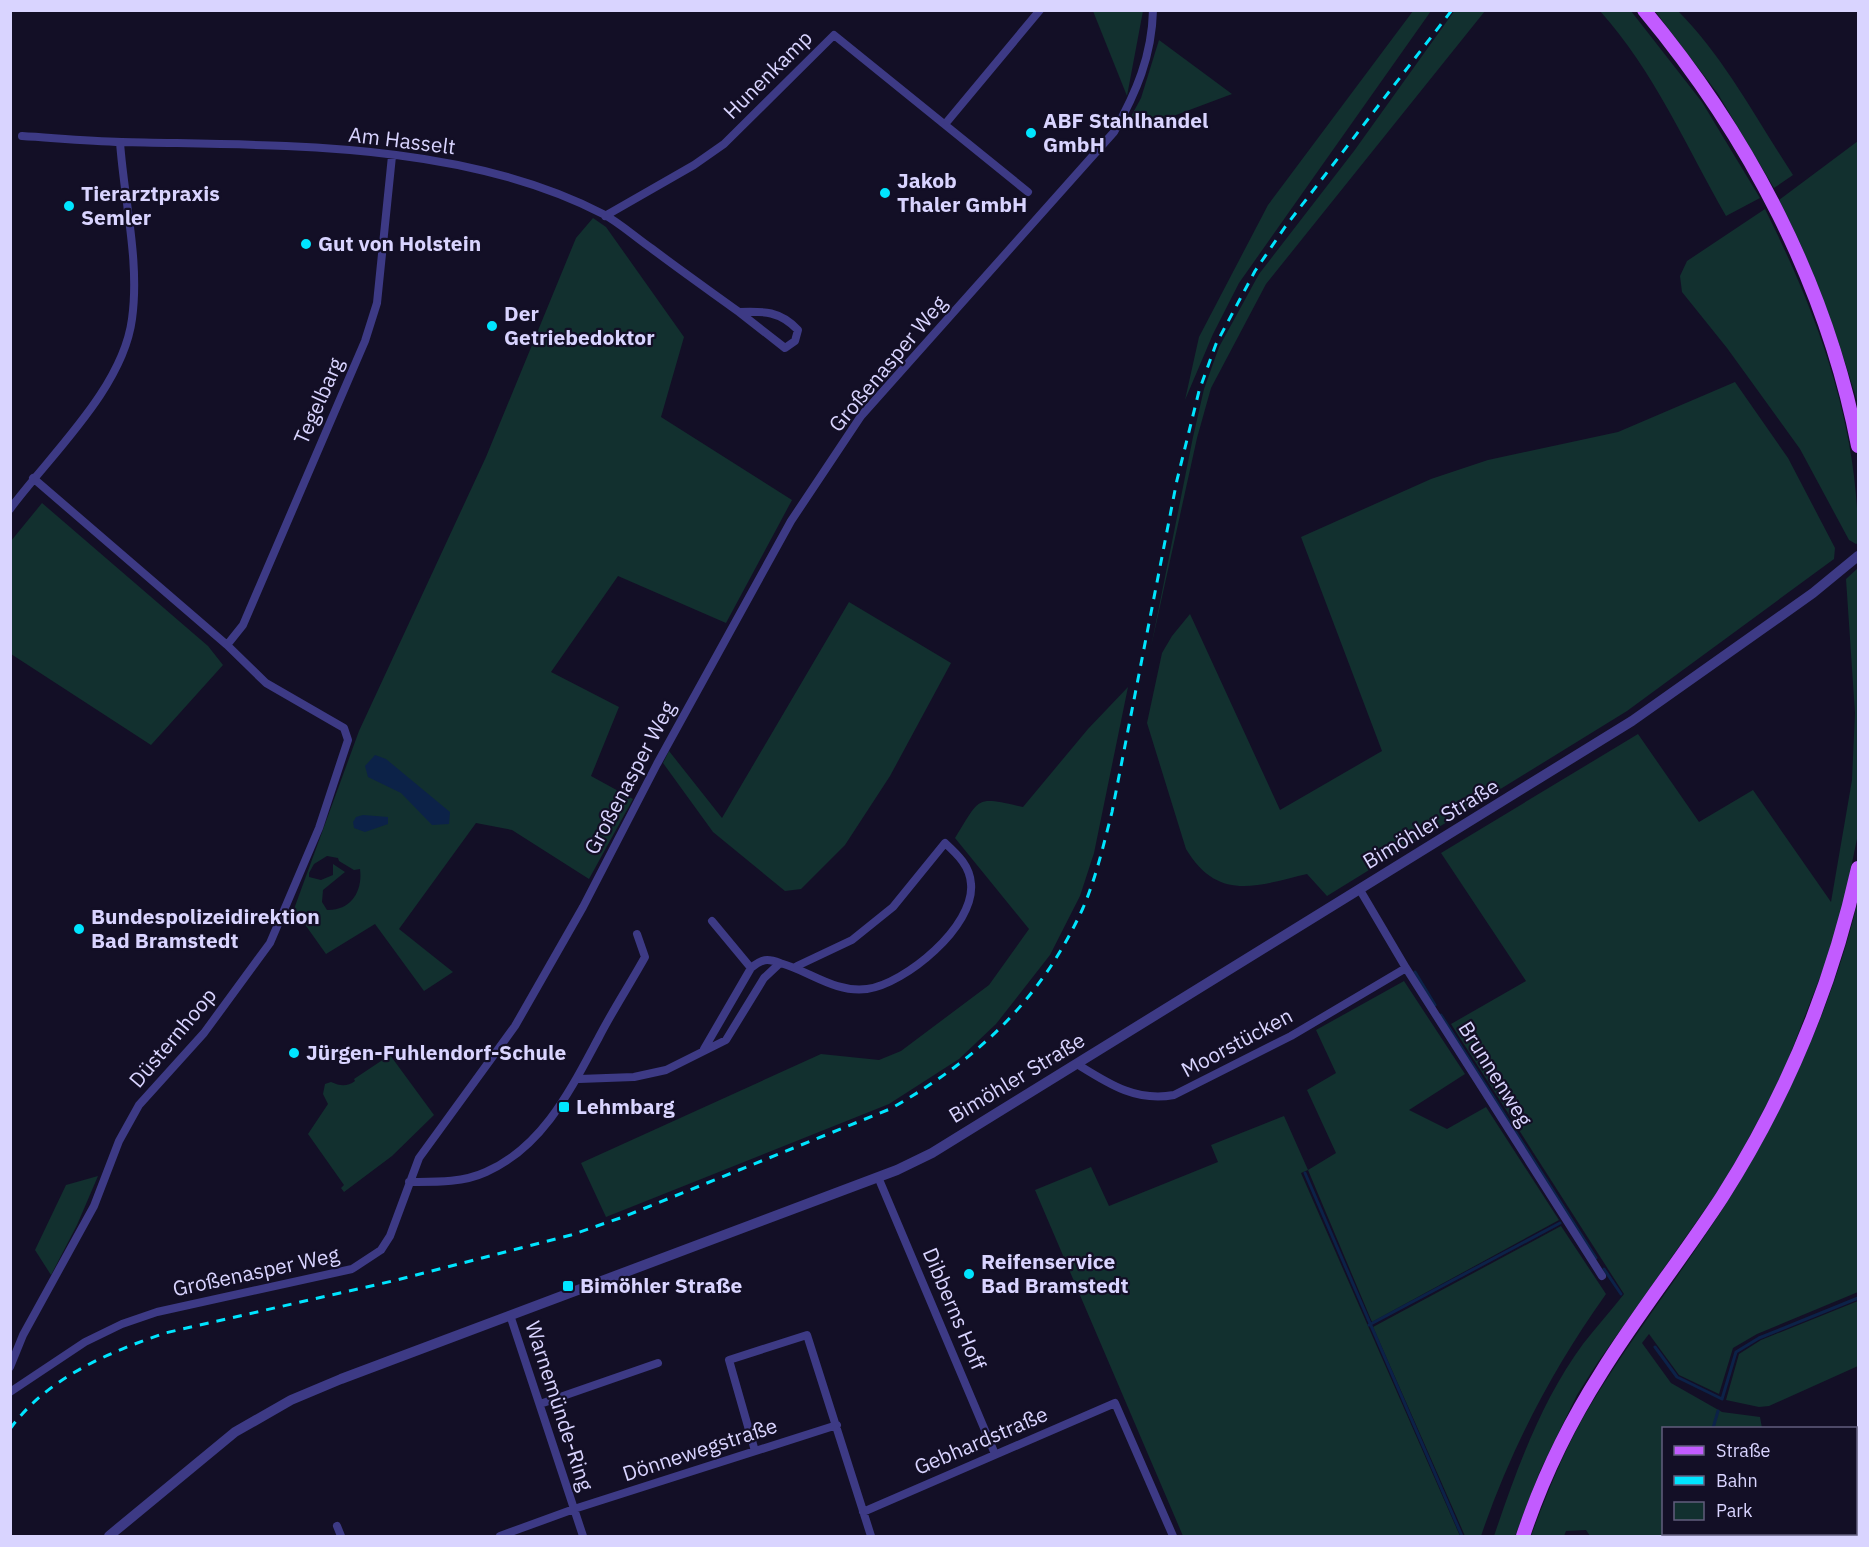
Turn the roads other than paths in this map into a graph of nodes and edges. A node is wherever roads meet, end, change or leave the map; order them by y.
1 (1040, 10) edge
2 (1153, 10) edge
3 (1644, 10) edge
4 (946, 123) junction
5 (22, 136) dead end
6 (120, 142) junction
7 (392, 156) junction
8 (1028, 192) dead end
9 (605, 216) junction
10 (739, 312) junction
11 (1858, 446) edge
12 (33, 478) junction
13 (10, 509) edge
14 (1858, 556) edge
15 (227, 645) junction
16 (1858, 868) edge
17 (1360, 890) junction
18 (712, 921) dead end
19 (637, 934) dead end
20 (780, 963) junction
21 (797, 966) junction
22 (751, 968) junction
23 (1406, 968) junction
24 (704, 1049) junction
25 (1077, 1064) junction
26 (579, 1079) junction
27 (878, 1177) junction
28 (409, 1182) junction
29 (1602, 1276) dead end
30 (510, 1315) junction
31 (658, 1363) dead end
32 (10, 1367) edge
33 (10, 1392) edge
34 (540, 1404) junction
35 (837, 1425) junction
36 (755, 1451) junction
37 (995, 1454) junction
38 (574, 1509) junction
39 (863, 1512) junction
40 (337, 1526) dead end
41 (109, 1536) edge
42 (341, 1536) edge
43 (500, 1536) edge
44 (583, 1536) edge
45 (871, 1536) edge
46 (1173, 1536) edge
47 (1523, 1536) edge

1 - 4 street
2 - 28 street, Großenasper Weg
3 - 11 main road
4 - 8 street, Hunenkamp
4 - 9 street, Hunenkamp
5 - 6 street, Am Hasselt
6 - 7 street, Am Hasselt
6 - 12 street
7 - 9 street, Am Hasselt
7 - 15 street, Tegelbarg
9 - 10 street, Am Hasselt
10 - 10 street, Am Hasselt
12 - 13 street
12 - 15 street
14 - 17 street, Bimöhler Straße
15 - 32 street, Düsternhoop
16 - 47 main road
17 - 23 street, Brunnenweg
17 - 25 street, Bimöhler Straße
18 - 22 street
19 - 26 street
20 - 21 street
20 - 22 street
20 - 24 street
21 - 21 street
22 - 24 street
23 - 25 street, Moorstücken
23 - 29 street, Brunnenweg
24 - 26 street
25 - 27 street, Bimöhler Straße
26 - 28 street
27 - 30 street, Bimöhler Straße
27 - 37 street, Dibberns Hoff
28 - 33 street, Großenasper Weg
30 - 34 street, Warnemünde-Ring
30 - 41 street, Bimöhler Straße
31 - 34 street
34 - 38 street, Warnemünde-Ring
35 - 36 street, Dönnewegstraße
35 - 36 street
35 - 39 street
36 - 38 street, Dönnewegstraße
37 - 39 street, Gebhardstraße
37 - 46 street, Gebhardstraße
38 - 43 street, Warnemünde-Ring
38 - 44 street, Warnemünde-Ring
39 - 45 street
40 - 42 street

